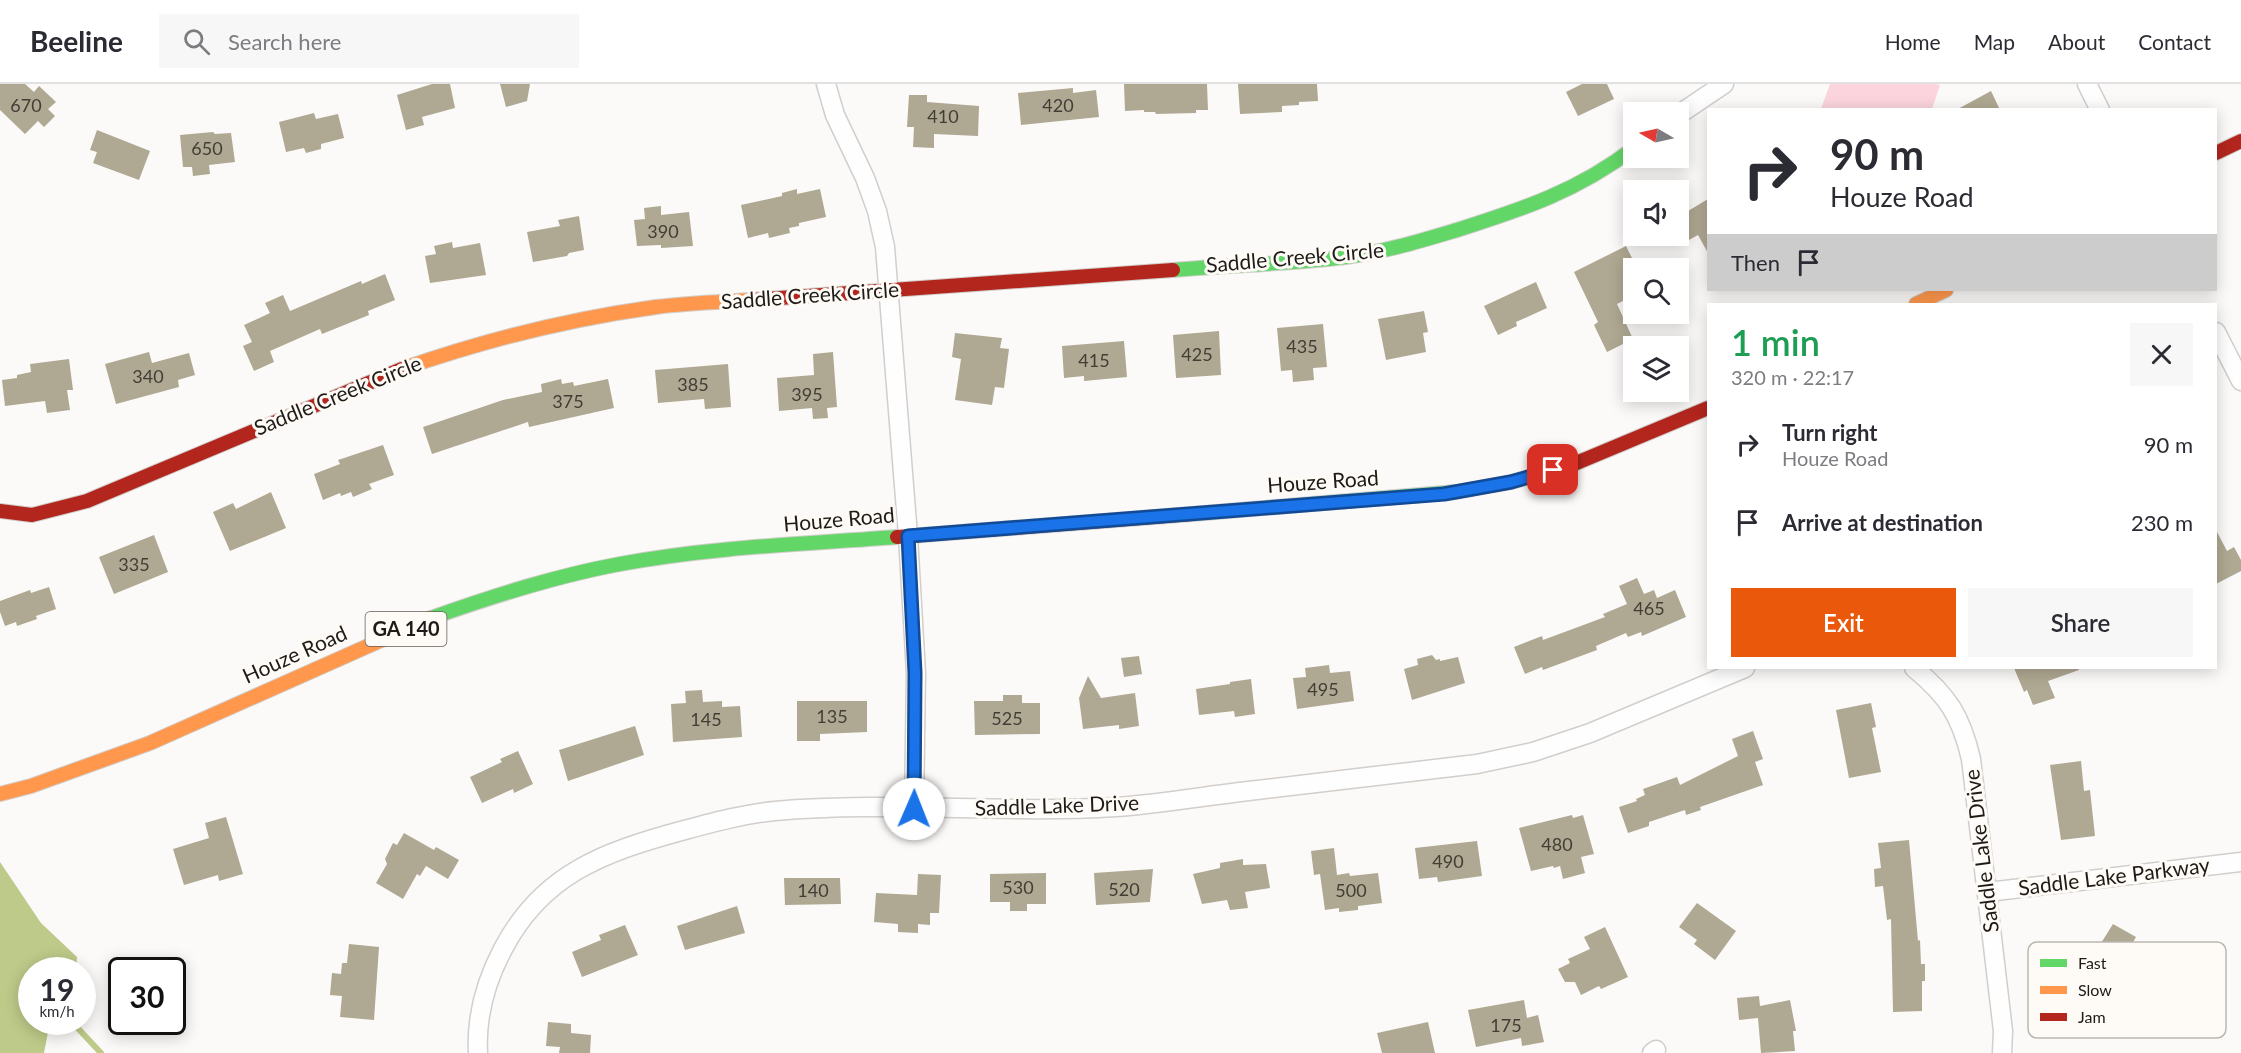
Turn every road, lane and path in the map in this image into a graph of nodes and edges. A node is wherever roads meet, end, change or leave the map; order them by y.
1 (826, 84) edge
2 (1724, 84) edge
3 (2087, 84) edge
4 (1694, 92) edge
5 (2099, 108) edge
6 (2241, 141) edge
7 (2217, 153) edge
8 (1623, 156) edge
9 (889, 290) junction
10 (1944, 291) edge
11 (1918, 303) edge
12 (2217, 334) edge
13 (2241, 381) edge
14 (1707, 408) edge
15 (0, 511) edge
16 (908, 536) junction
17 (1743, 669) edge
18 (1915, 669) edge
19 (0, 794) edge
20 (914, 809) junction
21 (2241, 862) edge
22 (1988, 892) junction
23 (478, 1053) edge
24 (2002, 1053) edge

1 - 9 street
2 - 4 street
3 - 5 street
6 - 7 main road
8 - 9 main road, Saddle Creek Circle
9 - 15 main road, Saddle Creek Circle
9 - 16 street
10 - 11 main road
12 - 13 street
14 - 16 main road, Houze Road / GA 140
16 - 19 main road, Houze Road / GA 140
16 - 20 street
17 - 20 street, Saddle Lake Drive
18 - 22 street, Saddle Lake Drive
20 - 23 street, Saddle Lake Drive
21 - 22 street, Saddle Lake Parkway
22 - 24 street, Saddle Lake Drive

